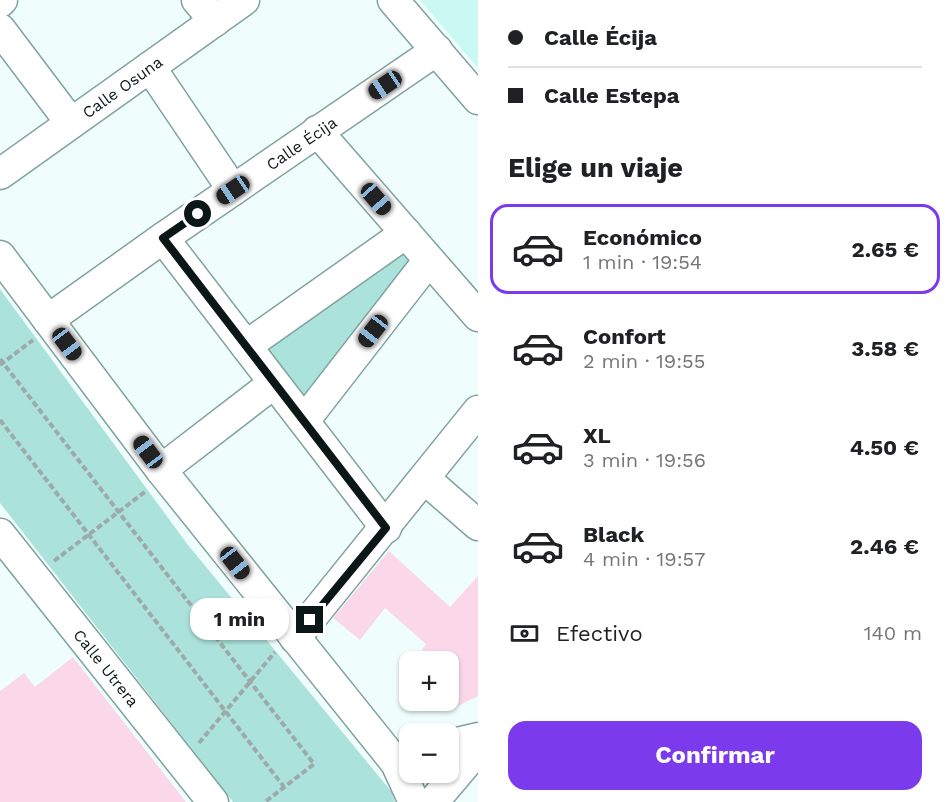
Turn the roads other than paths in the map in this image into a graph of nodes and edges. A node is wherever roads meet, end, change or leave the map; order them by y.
1 (244, 0) edge
2 (393, 0) edge
3 (206, 10) edge
4 (0, 28) edge
5 (437, 51) junction
6 (150, 67) junction
7 (478, 99) edge
8 (71, 123) junction
9 (317, 131) junction
10 (0, 174) edge
11 (233, 190) junction
12 (406, 233) junction
13 (163, 238) junction
14 (0, 256) edge
15 (429, 260) junction
16 (478, 315) edge
17 (51, 323) junction
18 (246, 346) junction
19 (274, 383) junction
20 (478, 411) edge
21 (303, 421) junction
22 (163, 473) junction
23 (425, 479) junction
24 (478, 525) edge
25 (386, 528) junction
26 (0, 534) edge
27 (293, 636) junction
28 (375, 737) junction
29 (478, 738) edge
30 (399, 742) edge
31 (459, 742) edge
32 (478, 749) edge
33 (213, 802) edge
34 (414, 802) edge
35 (433, 802) edge

1 - 3 street, Calle Osuna
2 - 5 street
3 - 6 street, Calle Osuna
4 - 8 street
5 - 7 street
5 - 9 street, Calle Écija
6 - 8 street, Calle Osuna
6 - 11 street
8 - 10 street, Calle Osuna
9 - 11 street, Calle Écija
9 - 12 street
11 - 13 street, Calle Écija
12 - 15 street
12 - 18 street
13 - 17 street, Calle Écija
13 - 18 street
14 - 17 street
15 - 16 street
15 - 21 street
17 - 22 street
18 - 19 street
19 - 21 street
19 - 22 street
20 - 23 street
21 - 25 street
22 - 27 street
23 - 24 street
23 - 25 street
25 - 27 street
26 - 33 street, Calle Utrera
27 - 28 street
28 - 30 street
28 - 34 street
29 - 31 street
32 - 35 street

